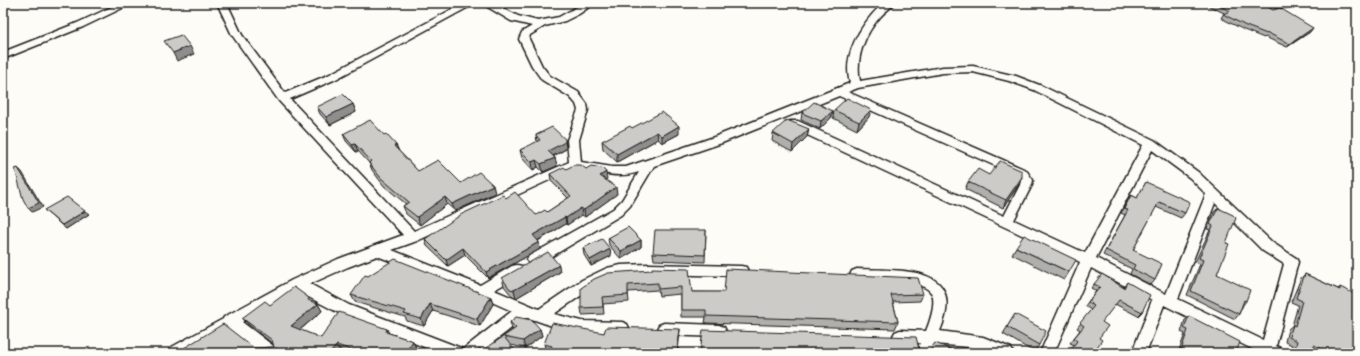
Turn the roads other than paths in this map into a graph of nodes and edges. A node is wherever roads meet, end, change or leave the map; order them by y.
1 (128, 3) edge
2 (222, 3) edge
3 (471, 3) edge
4 (486, 3) edge
5 (590, 3) edge
6 (871, 3) edge
7 (1270, 3) edge
8 (1292, 3) edge
9 (886, 6) edge
10 (542, 24) junction
11 (3, 56) edge
12 (856, 85) junction
13 (839, 92) junction
14 (283, 98) junction
15 (777, 116) junction
16 (1150, 143) junction
17 (649, 164) junction
18 (575, 165) junction
19 (1213, 192) junction
20 (1006, 222) junction
21 (412, 237) junction
22 (377, 250) junction
23 (1088, 260) junction
24 (757, 271) edge
25 (841, 275) edge
26 (297, 284) junction
27 (481, 291) junction
28 (1165, 300) junction
29 (524, 310) junction
30 (540, 316) junction
31 (229, 321) junction
32 (633, 328) edge
33 (649, 329) edge
34 (729, 331) edge
35 (889, 336) edge
36 (929, 337) junction
37 (1270, 352) edge
38 (175, 353) edge
39 (271, 353) edge
40 (456, 353) edge
41 (468, 353) edge
42 (922, 353) edge
43 (1006, 353) edge
44 (1047, 353) edge
45 (1139, 353) edge

1 - 11 street
2 - 14 street
3 - 14 street
4 - 10 street
5 - 10 street
6 - 9 street
7 - 8 street
9 - 12 street
10 - 18 street
12 - 13 street
12 - 16 street
13 - 15 street
13 - 20 street
14 - 21 street
15 - 17 street
15 - 20 street
16 - 19 street
16 - 23 street
17 - 18 street
17 - 27 street
18 - 21 street
19 - 28 street
19 - 37 street
20 - 23 street
21 - 22 street
22 - 26 street
22 - 27 street
23 - 28 street
23 - 44 street
24 - 30 street
25 - 36 street
26 - 31 street
26 - 40 street
27 - 29 street
28 - 37 street
28 - 45 street
29 - 30 street
29 - 41 street
30 - 32 street
31 - 38 street
31 - 39 street
33 - 34 street
35 - 36 street
36 - 42 street
36 - 43 street

